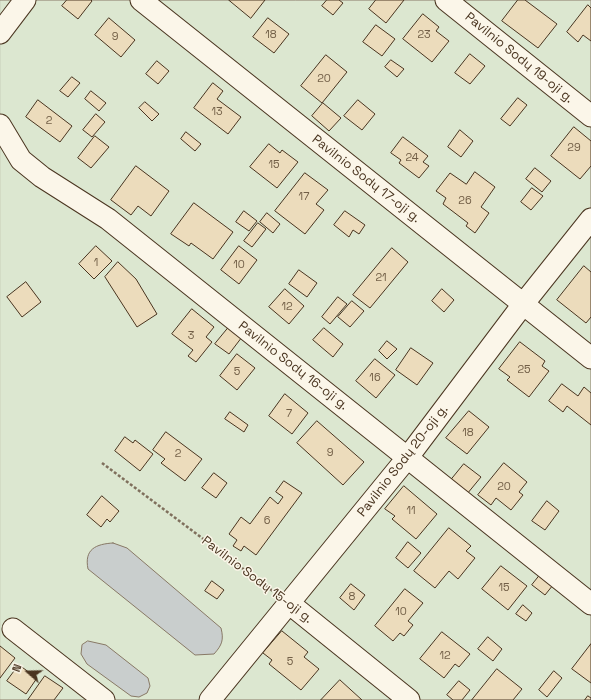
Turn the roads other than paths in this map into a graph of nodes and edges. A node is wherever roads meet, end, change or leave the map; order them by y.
1 (26, 0) edge
2 (141, 0) edge
3 (446, 0) edge
4 (0, 33) edge
5 (591, 116) edge
6 (0, 125) edge
7 (591, 218) edge
8 (524, 303) junction
9 (591, 358) edge
10 (408, 457) junction
11 (290, 604) junction
12 (591, 604) edge
13 (13, 629) dead end
14 (104, 700) edge
15 (210, 700) edge
16 (409, 700) edge

1 - 4 street
2 - 8 street, Pavilnio Sodų 17-oji g.
3 - 5 street, Pavilnio Sodų 19-oji g.
6 - 10 street, Pavilnio Sodų 16-oji g.
7 - 8 street, Pavilnio Sodų 20-oji g.
8 - 9 street, Pavilnio Sodų 17-oji g.
8 - 10 street, Pavilnio Sodų 20-oji g.
10 - 11 street, Pavilnio Sodų 20-oji g.
10 - 12 street, Pavilnio Sodų 16-oji g.
11 - 15 street, Pavilnio Sodų 20-oji g.
11 - 16 street, Pavilnio Sodų 15-oji g.
13 - 14 street

